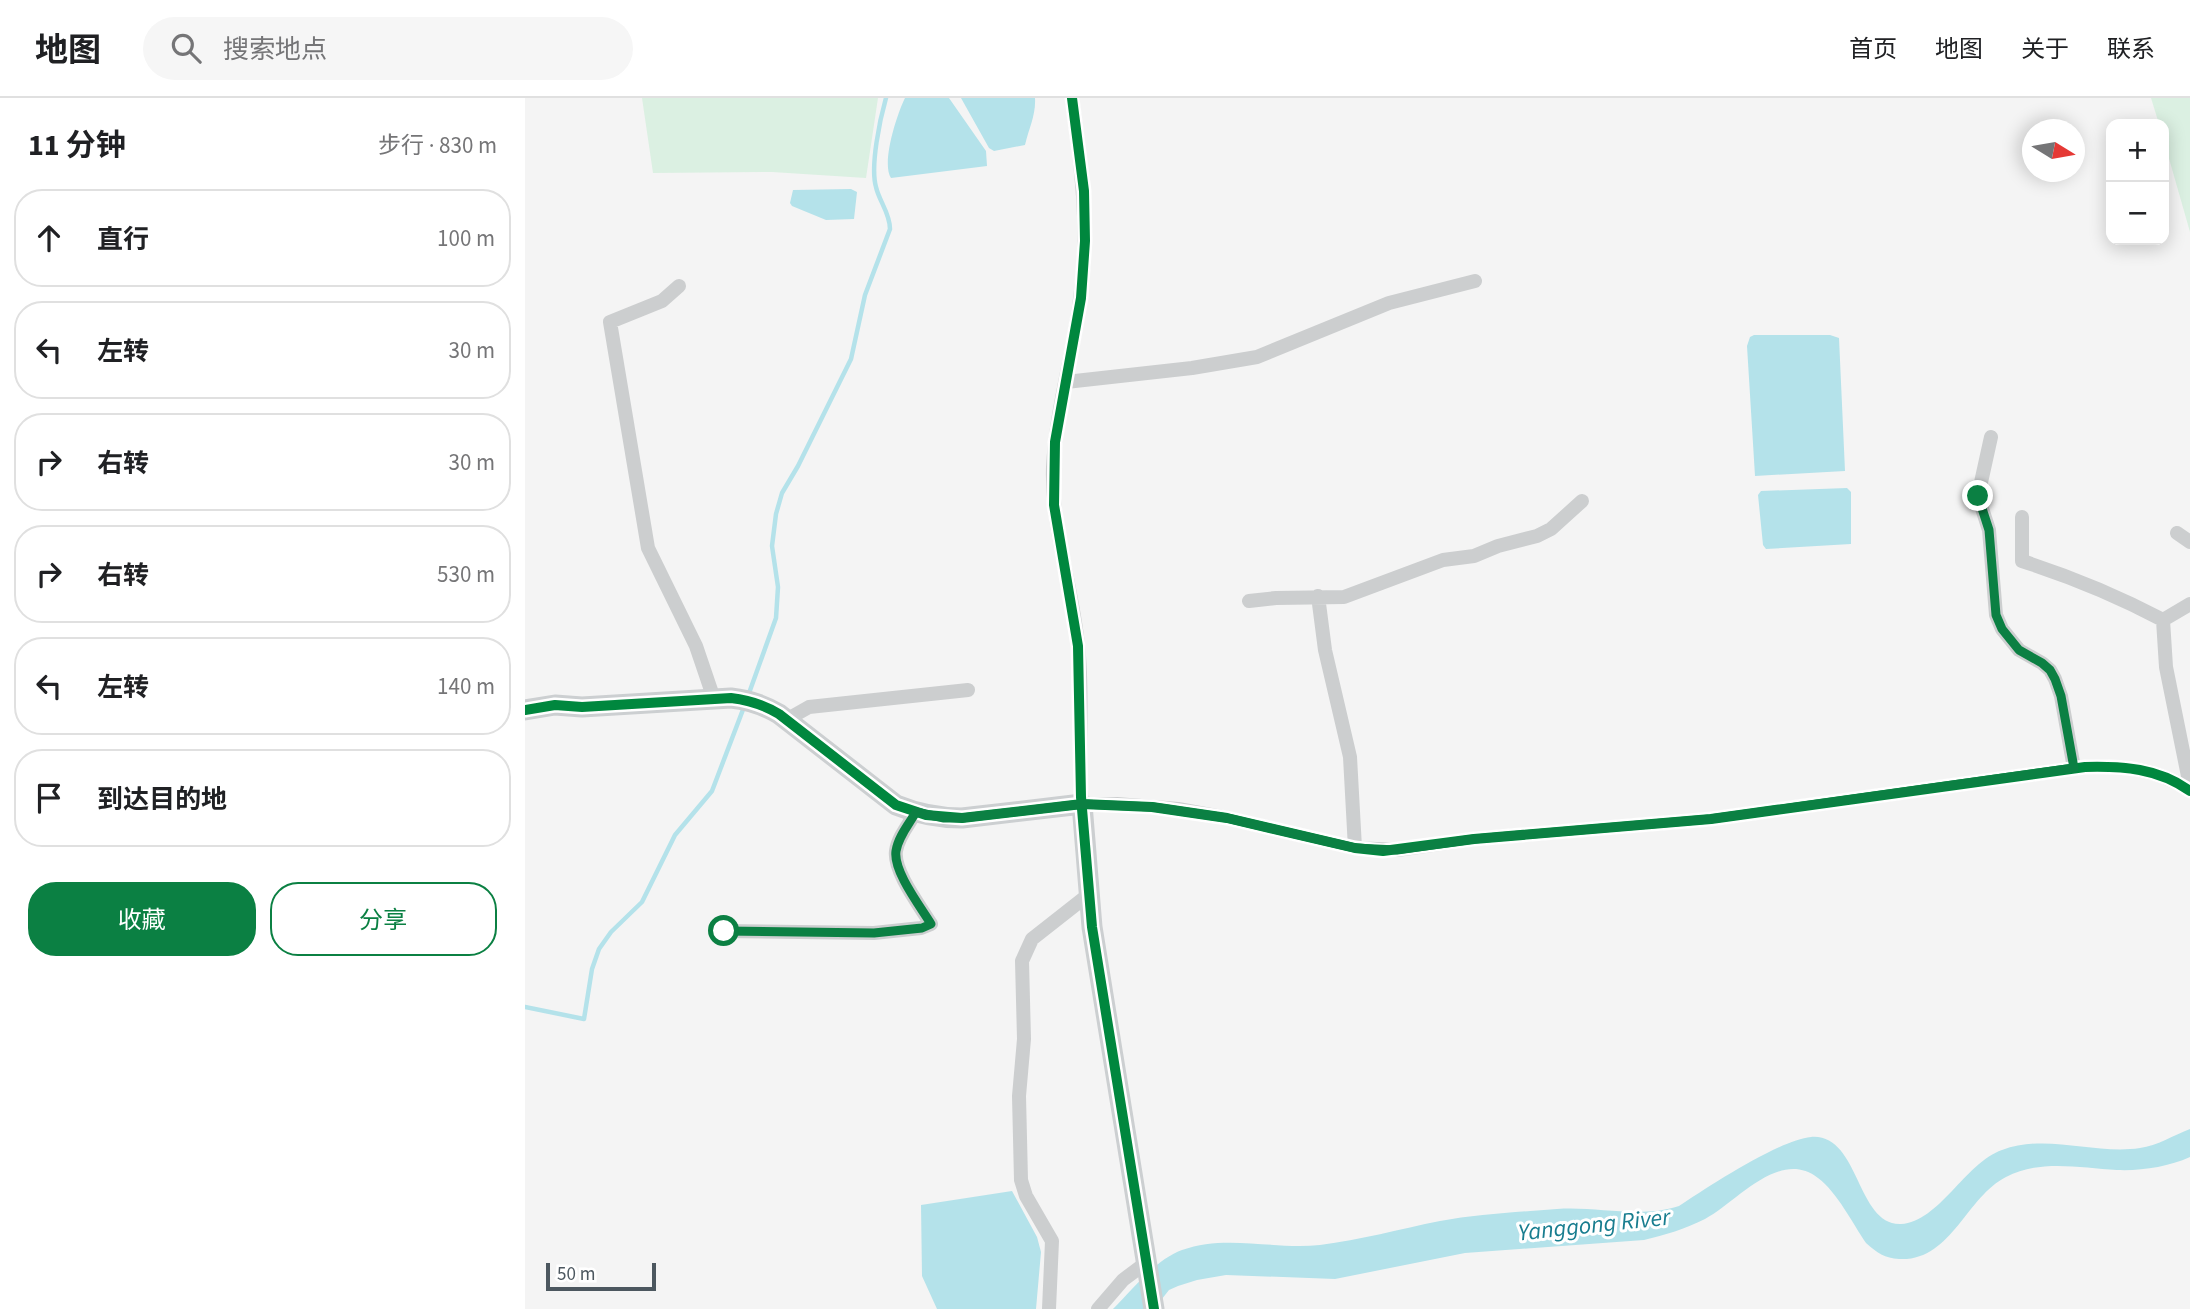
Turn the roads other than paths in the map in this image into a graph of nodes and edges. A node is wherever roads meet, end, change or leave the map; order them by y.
1 (1072, 98) edge
2 (1475, 281) dead end
3 (679, 286) dead end
4 (1066, 382) junction
5 (1991, 437) dead end
6 (1582, 501) dead end
7 (2022, 517) dead end
8 (2177, 533) dead end
9 (2190, 542) edge
10 (1318, 596) junction
11 (1249, 600) dead end
12 (2190, 604) edge
13 (2163, 620) junction
14 (968, 690) dead end
15 (714, 699) junction
16 (525, 710) edge
17 (786, 720) junction
18 (2074, 768) junction
19 (2190, 788) edge
20 (1082, 804) junction
21 (916, 812) junction
22 (1355, 848) junction
23 (1089, 895) junction
24 (724, 931) dead end
25 (1147, 1265) junction
26 (1049, 1309) edge
27 (1098, 1309) edge
28 (1154, 1309) edge

1 - 4 street
2 - 4 street
3 - 15 street
4 - 20 street
5 - 18 street
6 - 10 street
7 - 13 street
8 - 9 street
10 - 11 street
10 - 22 street
12 - 13 street
13 - 19 street
14 - 17 street
15 - 16 street
15 - 17 street
17 - 21 street
18 - 19 street
18 - 22 street
20 - 21 street
20 - 22 street
20 - 23 street
21 - 24 street
23 - 25 street
23 - 26 street
25 - 27 street
25 - 28 street

